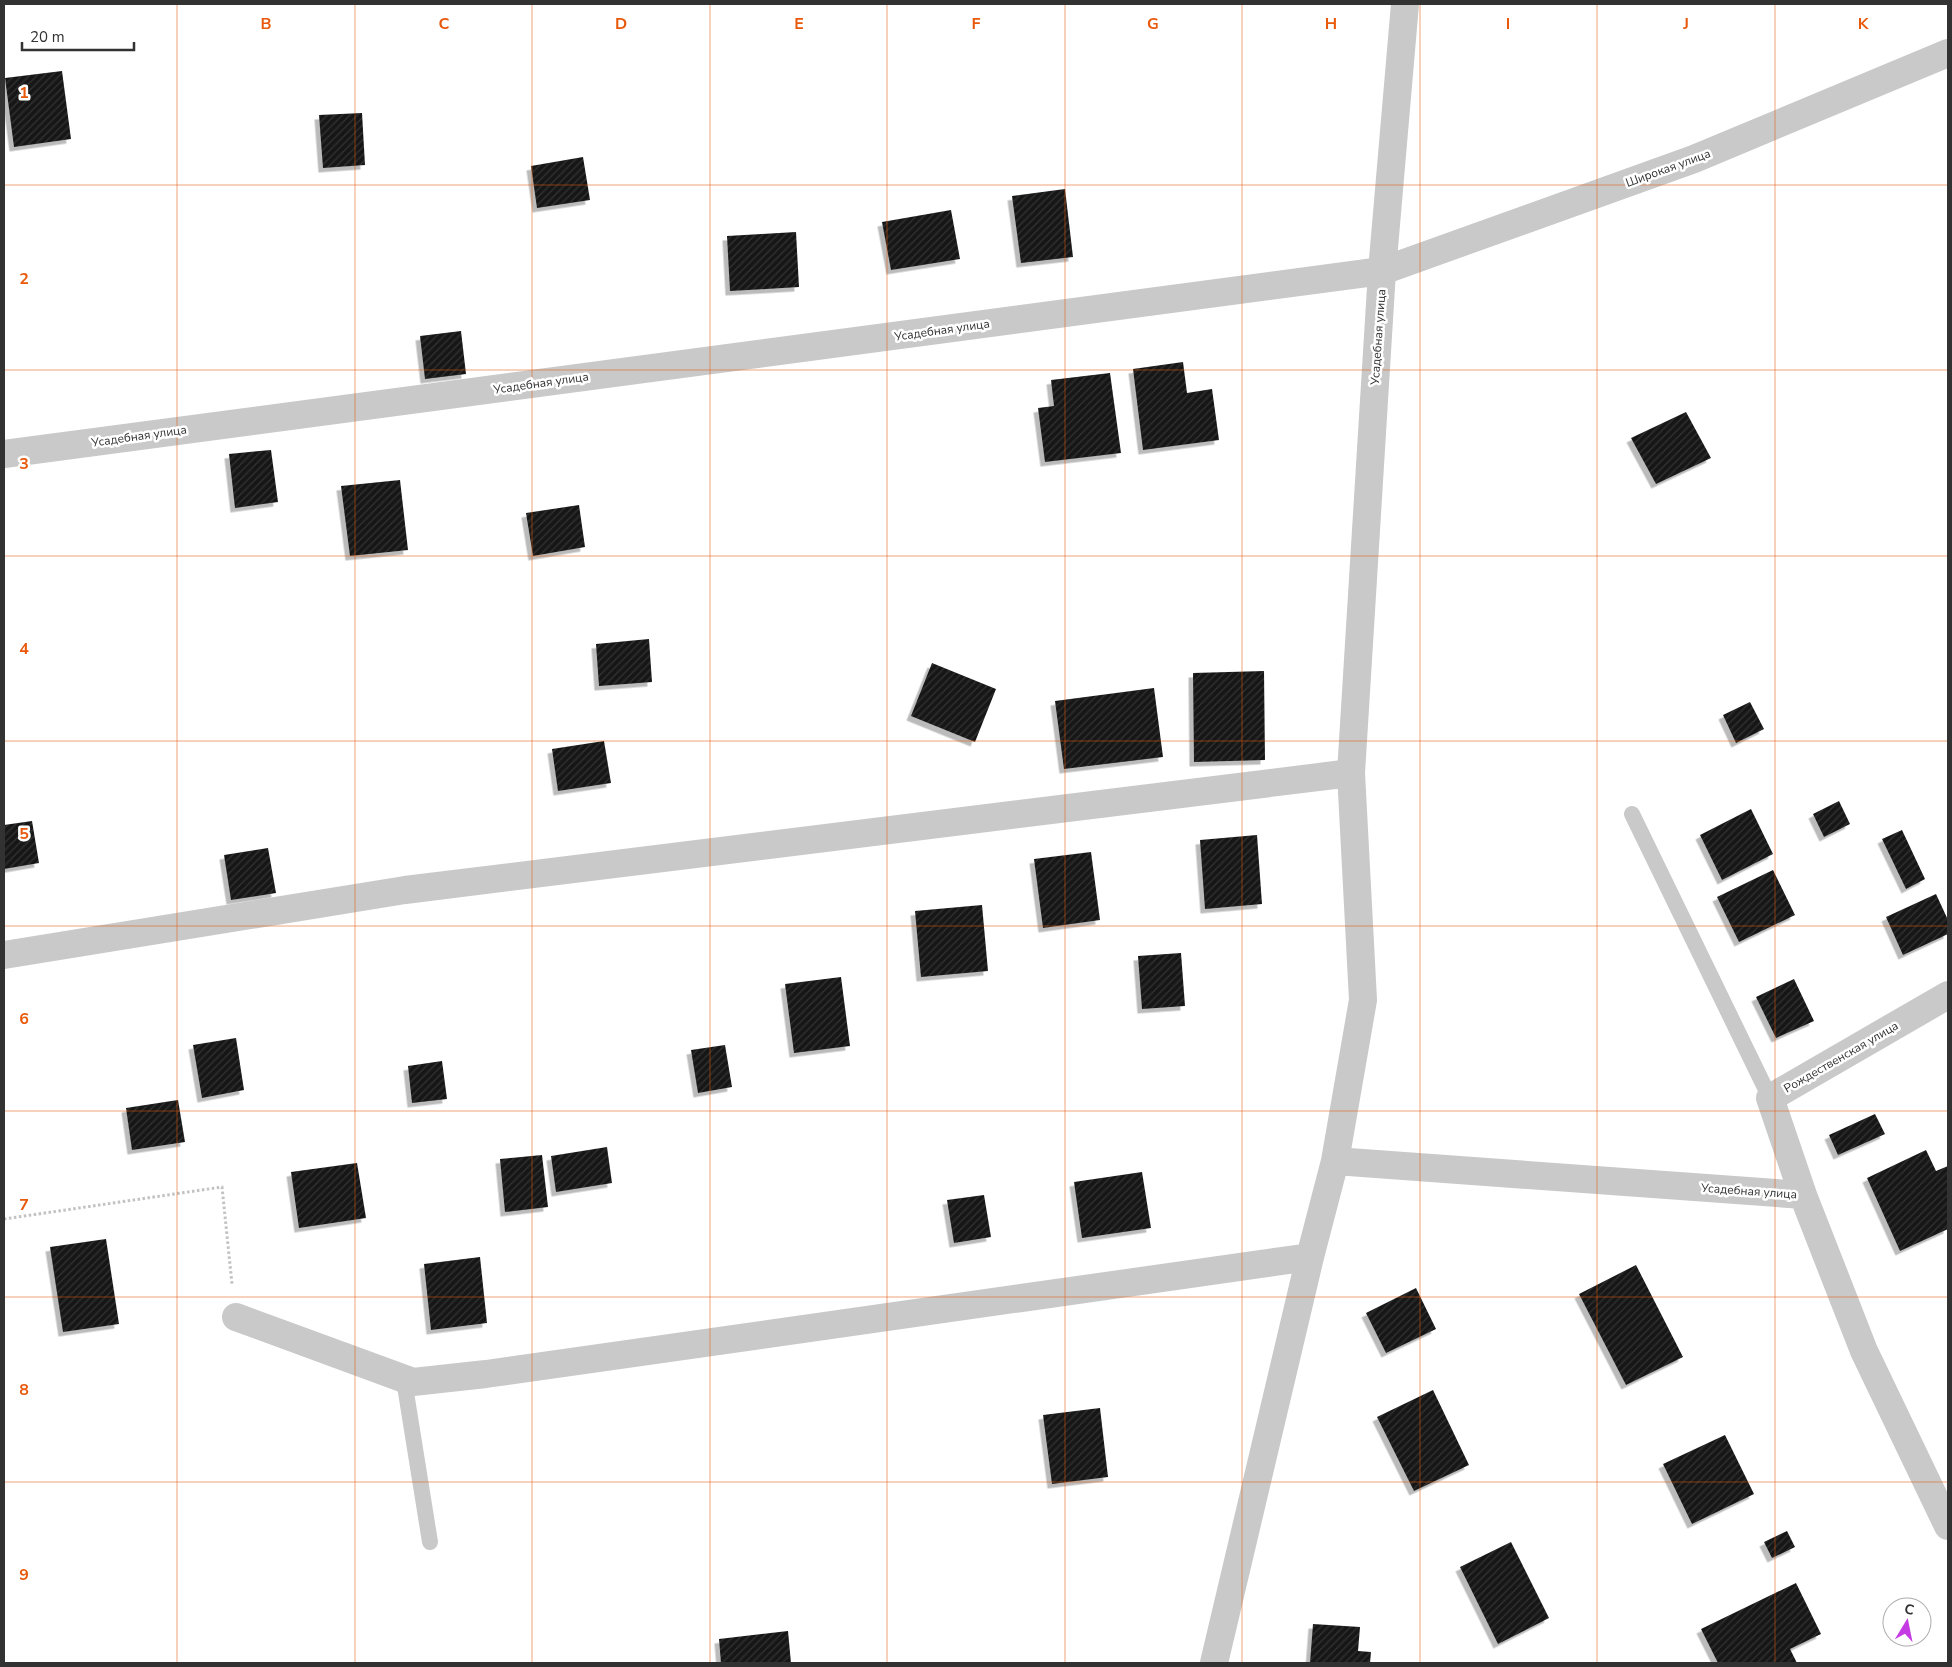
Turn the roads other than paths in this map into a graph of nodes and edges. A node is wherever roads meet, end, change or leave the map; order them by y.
1 (1406, 4) edge
2 (1948, 53) edge
3 (1382, 271) junction
4 (4, 454) edge
5 (1351, 773) junction
6 (1632, 814) dead end
7 (4, 955) edge
8 (1948, 995) edge
9 (1770, 1098) junction
10 (1335, 1161) junction
11 (1802, 1195) junction
12 (1310, 1257) junction
13 (236, 1317) road end
14 (404, 1380) junction
15 (1948, 1526) edge
16 (430, 1542) dead end
17 (1214, 1663) edge

1 - 3 street
2 - 3 street, Широкая улица
3 - 4 street, Усадебная улица
3 - 5 street, Усадебная улица
5 - 7 street
5 - 10 street, Усадебная улица
6 - 9 lane
8 - 9 street, Рождественская улица
9 - 11 street, Рождественская улица
10 - 11 street, Усадебная улица
10 - 12 street, Усадебная улица
11 - 15 street, Усадебная улица
12 - 14 street
12 - 17 street, Усадебная улица
13 - 14 street
14 - 16 lane

